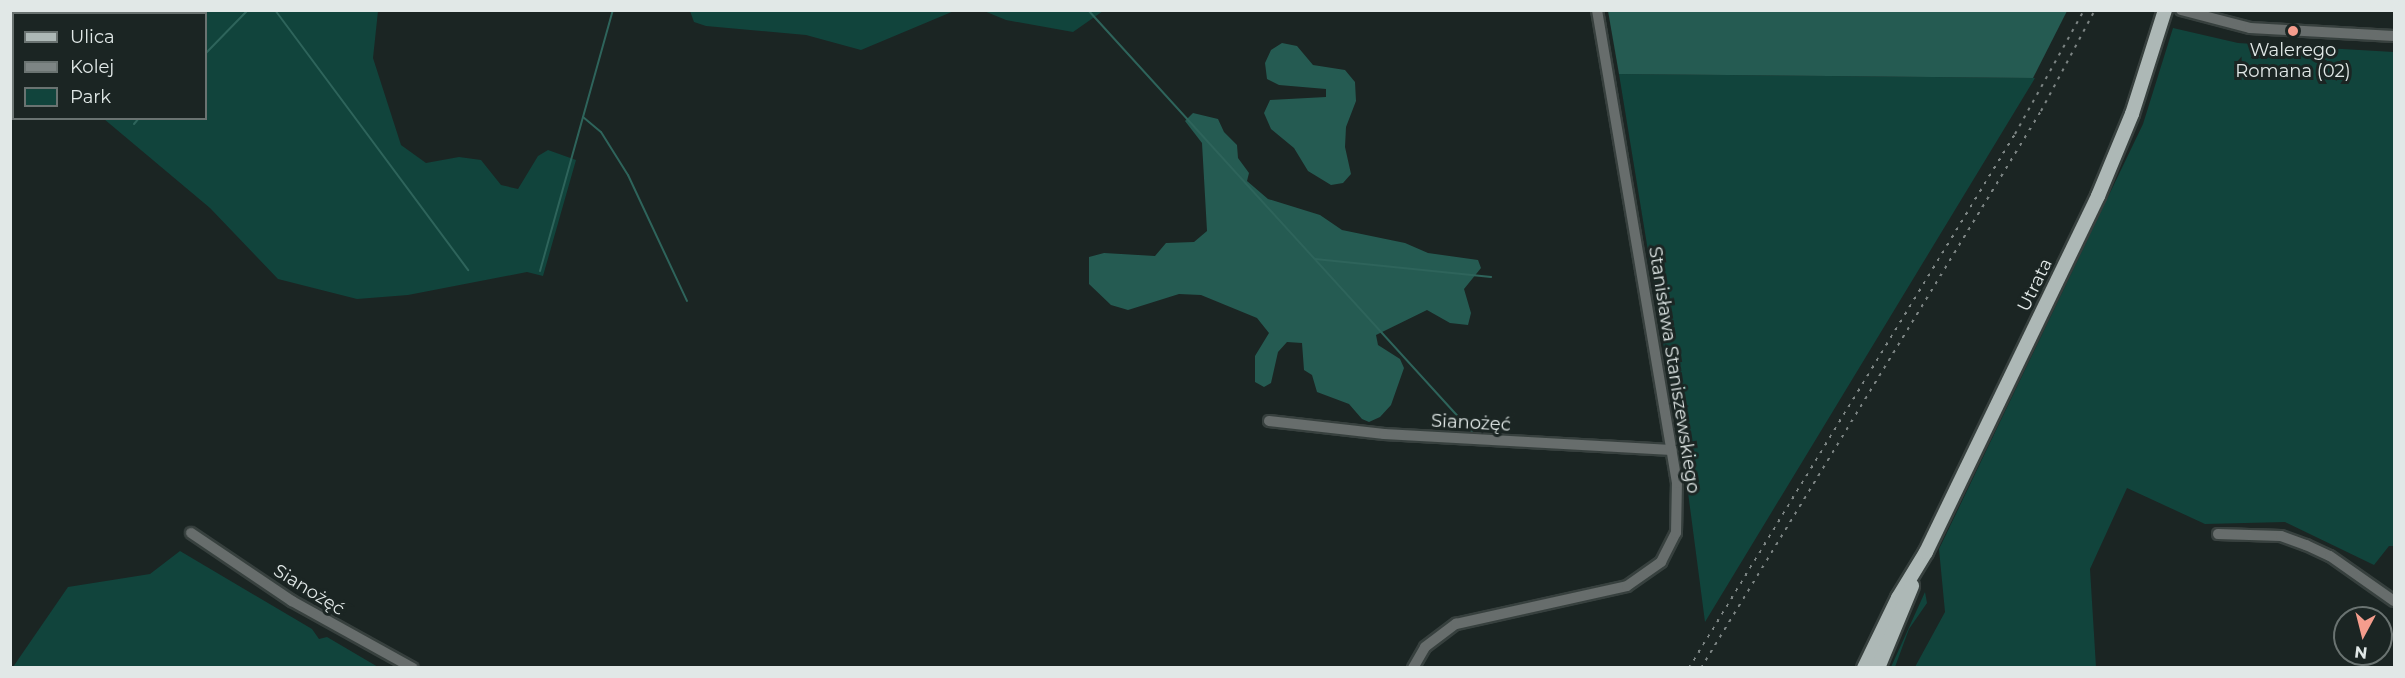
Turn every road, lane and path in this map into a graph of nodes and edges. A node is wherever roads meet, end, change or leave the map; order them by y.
1 (1597, 10) edge
2 (2165, 10) edge
3 (2181, 10) edge
4 (2394, 36) edge
5 (1269, 422) dead end
6 (1672, 450) junction
7 (191, 533) dead end
8 (2218, 534) dead end
9 (1919, 567) junction
10 (2394, 601) edge
11 (413, 668) edge
12 (1413, 668) edge
13 (1864, 668) edge
14 (1878, 668) edge

1 - 6 street, Stanisława Staniszewskiego
2 - 9 main road, Utrata
3 - 4 street
5 - 6 street, Sianożęć
6 - 12 street, Stanisława Staniszewskiego
7 - 11 street, Sianożęć
8 - 10 street
9 - 13 main road, Utrata
9 - 14 main road, Utrata

